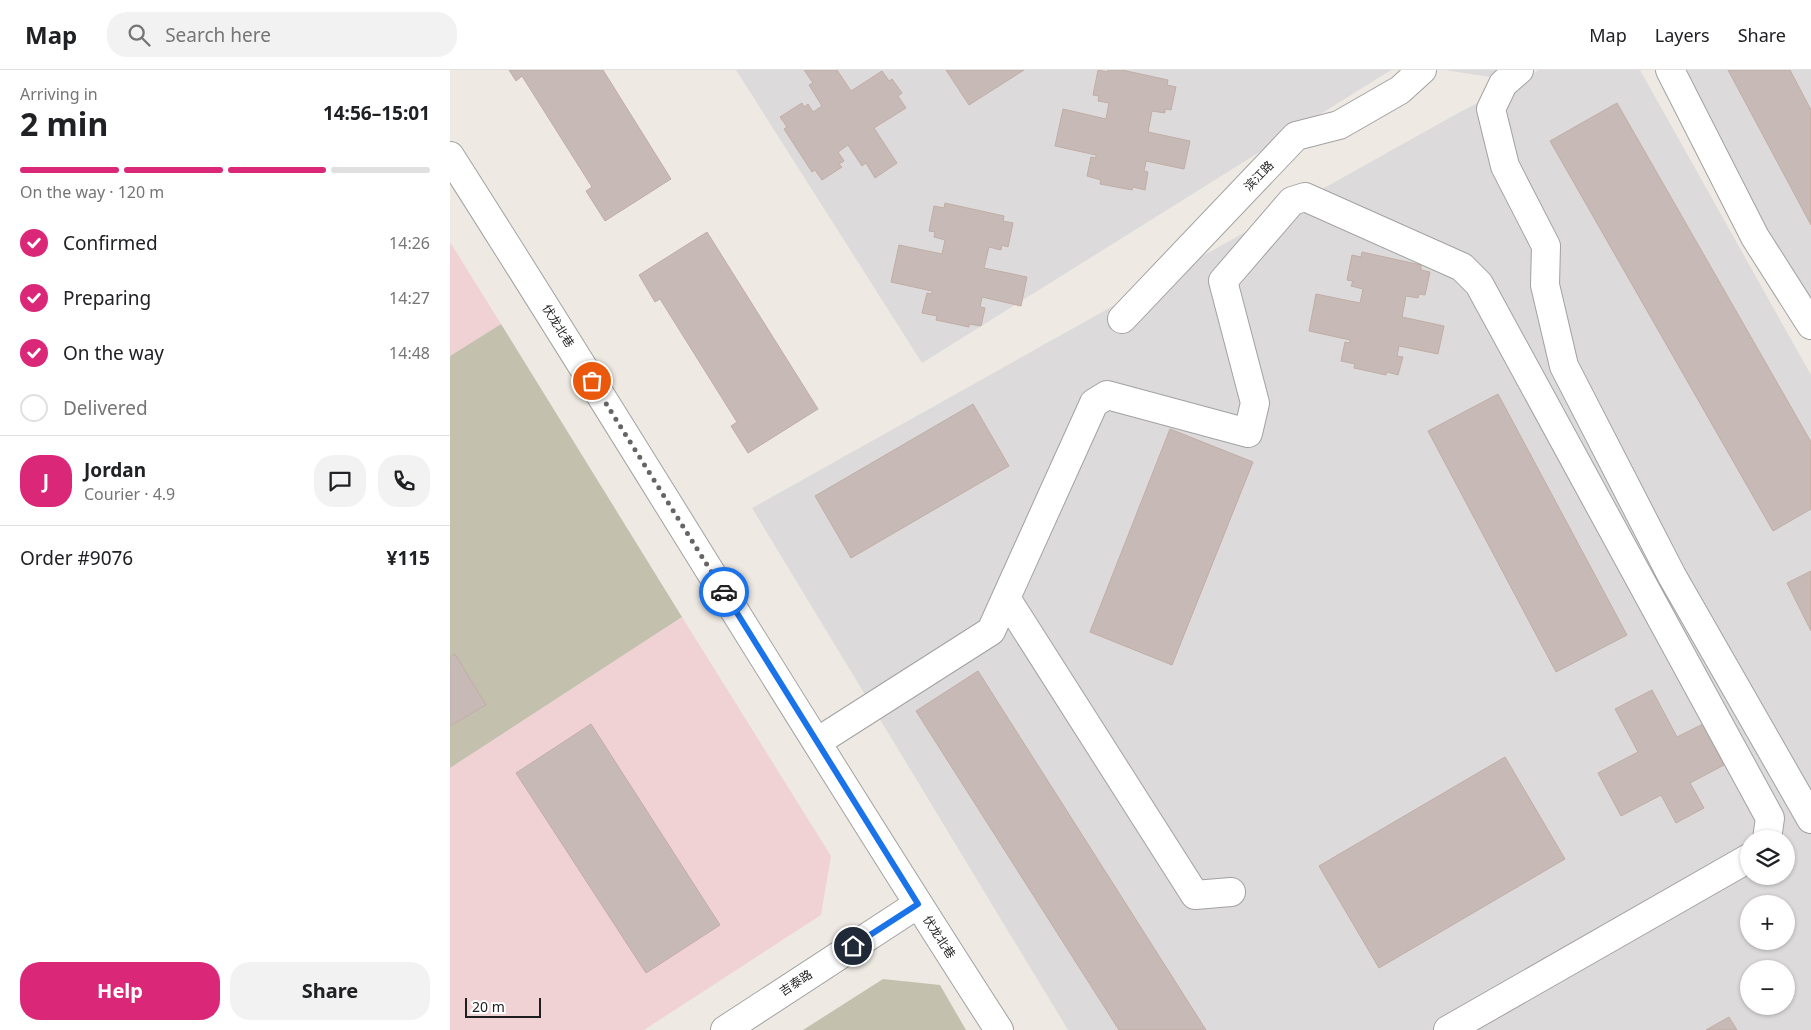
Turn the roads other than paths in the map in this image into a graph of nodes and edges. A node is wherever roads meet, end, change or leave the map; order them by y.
1 (1422, 70) edge
2 (1518, 70) edge
3 (1670, 70) edge
4 (450, 156) edge
5 (1122, 319) dead end
6 (1811, 325) edge
7 (1006, 598) junction
8 (1026, 629) junction
9 (991, 631) junction
10 (817, 742) junction
11 (1811, 820) edge
12 (1768, 830) edge
13 (1740, 863) edge
14 (1231, 892) dead end
15 (918, 904) junction
16 (725, 1030) edge
17 (999, 1030) edge
18 (1448, 1030) edge

1 - 5 street, 滨江路
2 - 11 street
3 - 6 street
4 - 10 street, 伏龙北巷
7 - 8 street
7 - 9 street
7 - 12 street
8 - 9 street
8 - 14 street
9 - 10 street
10 - 15 street, 伏龙北巷
13 - 18 street
15 - 16 street, 吉泰路
15 - 17 street, 伏龙北巷

